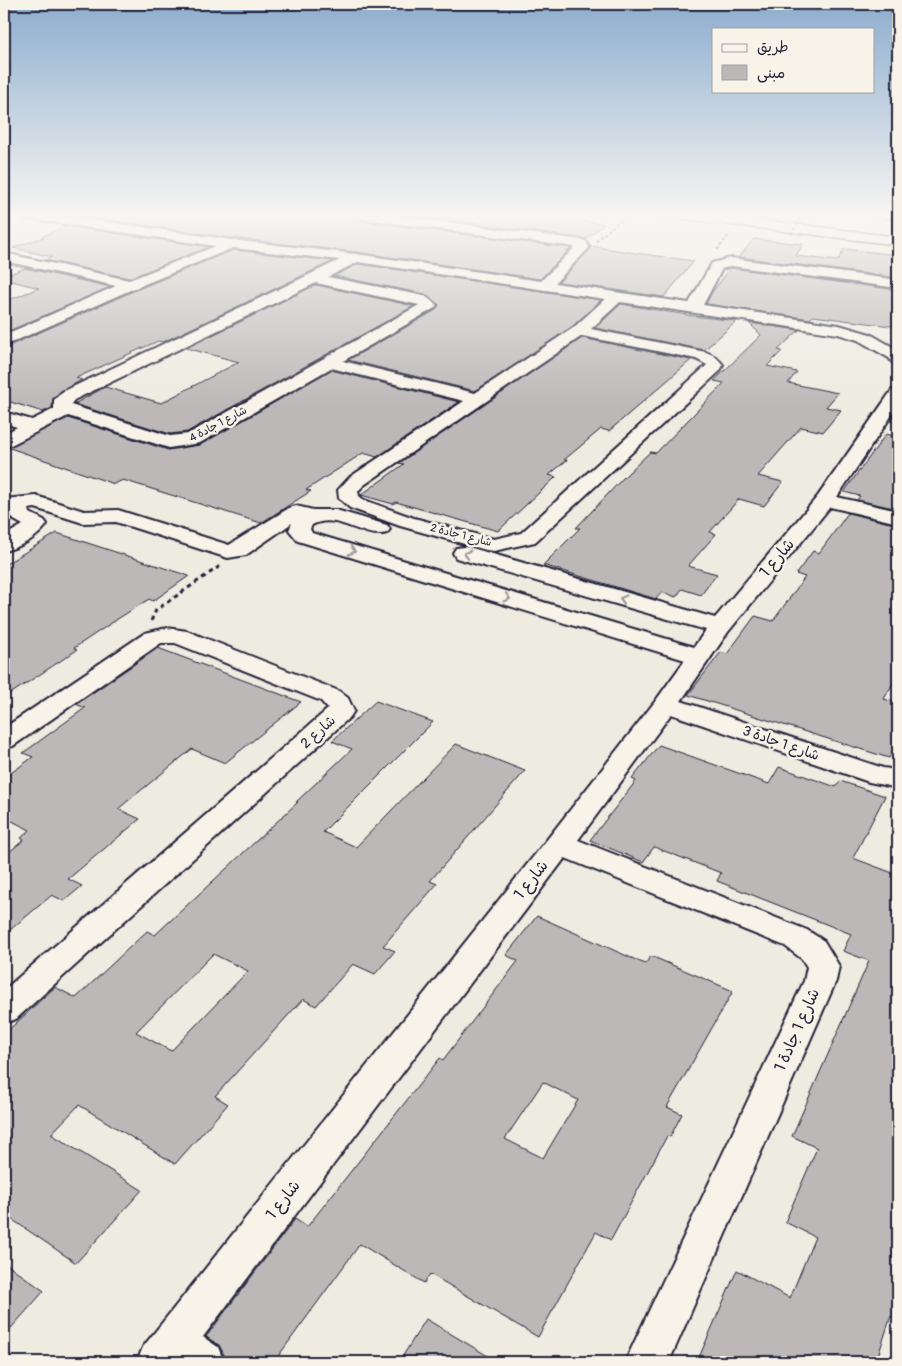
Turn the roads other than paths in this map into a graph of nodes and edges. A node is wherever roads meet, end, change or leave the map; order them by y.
1 (94, 278) edge
2 (150, 278) edge
3 (314, 278) joint
4 (484, 278) edge
5 (553, 278) edge
6 (710, 278) edge
7 (851, 278) edge
8 (898, 284) edge
9 (130, 286) junction
10 (544, 287) junction
11 (615, 298) junction
12 (693, 309) junction
13 (578, 330) junction
14 (4, 341) edge
15 (898, 358) edge
16 (329, 362) junction
17 (898, 394) edge
18 (478, 399) junction
19 (65, 410) junction
20 (4, 417) edge
21 (33, 426) junction
22 (888, 427) edge
23 (4, 441) edge
24 (825, 500) junction
25 (11, 505) edge
26 (314, 517) junction
27 (898, 517) edge
28 (275, 525) junction
29 (301, 534) junction
30 (4, 544) edge
31 (660, 610) junction
32 (720, 626) junction
33 (630, 636) junction
34 (700, 657) junction
35 (666, 704) junction
36 (4, 740) edge
37 (898, 779) edge
38 (559, 844) junction
39 (4, 1010) edge
40 (178, 1356) edge
41 (647, 1362) edge

1 - 9 street
2 - 9 street
3 - 16 street, شارع 1 جادة 4
3 - 19 street
4 - 10 street
5 - 10 street
6 - 12 street
7 - 8 street
9 - 14 street
10 - 11 street
11 - 12 street
11 - 13 street, شارع 1 جادة 2
12 - 15 street
13 - 18 street, شارع 1 جادة 2
13 - 18 street, شارع 1 جادة 2
16 - 18 street
16 - 19 street, شارع 1 جادة 4
17 - 22 street, شارع 1
19 - 21 street
20 - 21 street
21 - 23 street
22 - 24 street, شارع 1
24 - 27 street
24 - 32 street, شارع 1
25 - 28 street
25 - 30 street
26 - 28 street
26 - 29 street
31 -> 26 street
28 - 29 street
29 -> 33 street
31 - 32 street
31 - 33 street
32 - 34 street, شارع 1
33 - 34 street
34 - 35 street, شارع 1
35 - 37 street, شارع 1 جادة 3
35 - 38 street, شارع 1
36 - 39 street, شارع 2
38 - 40 street, شارع 1
38 - 41 street, شارع 1 جادة 1

